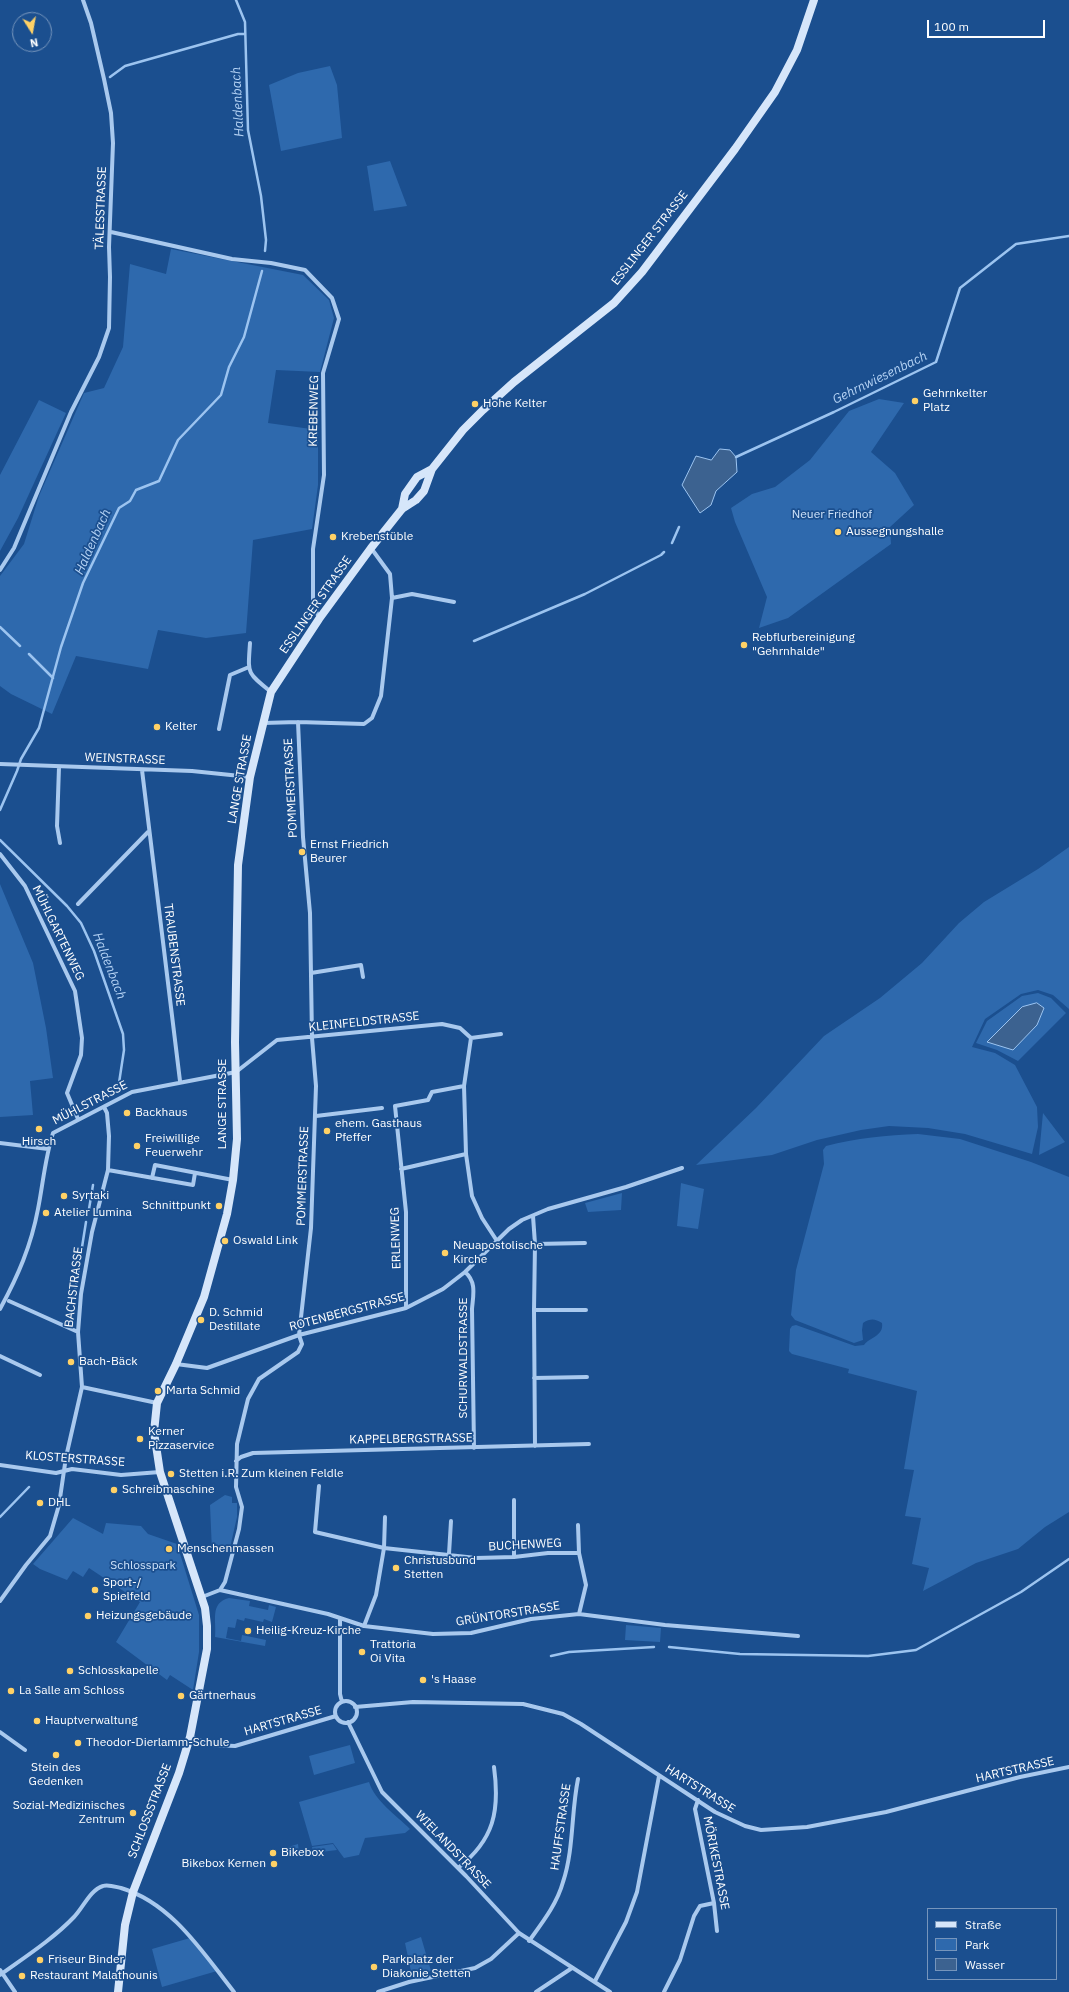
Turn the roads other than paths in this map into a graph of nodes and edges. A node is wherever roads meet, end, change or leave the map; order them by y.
1 (83, 0) edge
2 (814, 0) edge
3 (111, 232) junction
4 (433, 467) junction
5 (402, 509) junction
6 (371, 548) junction
7 (0, 570) edge
8 (392, 598) junction
9 (454, 602) dead end
10 (319, 619) junction
11 (250, 643) dead end
12 (248, 667) junction
13 (271, 692) junction
14 (298, 722) junction
15 (262, 723) junction
16 (219, 729) dead end
17 (0, 764) edge
18 (59, 766) junction
19 (142, 770) junction
20 (250, 777) junction
21 (148, 832) junction
22 (60, 844) dead end
23 (0, 854) edge
24 (78, 904) dead end
25 (311, 973) junction
26 (363, 977) dead end
27 (501, 1034) dead end
28 (312, 1038) junction
29 (472, 1038) junction
30 (236, 1072) junction
31 (180, 1081) junction
32 (464, 1086) junction
33 (104, 1107) junction
34 (382, 1108) dead end
35 (316, 1116) junction
36 (78, 1119) junction
37 (0, 1143) edge
38 (48, 1149) junction
39 (466, 1154) junction
40 (682, 1168) dead end
41 (401, 1169) junction
42 (108, 1170) junction
43 (195, 1173) junction
44 (152, 1178) junction
45 (233, 1180) junction
46 (533, 1216) junction
47 (497, 1240) junction
48 (585, 1243) dead end
49 (535, 1244) junction
50 (465, 1272) junction
51 (7, 1300) junction
52 (406, 1308) junction
53 (0, 1309) edge
54 (534, 1310) junction
55 (586, 1310) dead end
56 (78, 1332) junction
57 (299, 1335) junction
58 (0, 1356) edge
59 (176, 1364) junction
60 (40, 1375) dead end
61 (587, 1377) dead end
62 (534, 1378) junction
63 (82, 1387) junction
64 (157, 1403) junction
65 (589, 1444) dead end
66 (535, 1446) junction
67 (474, 1448) junction
68 (236, 1461) junction
69 (0, 1465) edge
70 (63, 1471) junction
71 (160, 1472) junction
72 (319, 1486) dead end
73 (514, 1500) dead end
74 (384, 1517) dead end
75 (451, 1520) dead end
76 (578, 1525) dead end
77 (384, 1548) junction
78 (579, 1553) junction
79 (449, 1554) junction
80 (514, 1557) junction
81 (220, 1590) junction
82 (202, 1597) junction
83 (0, 1601) edge
84 (579, 1614) junction
85 (340, 1619) junction
86 (364, 1626) junction
87 (798, 1636) dead end
88 (342, 1702) junction
89 (355, 1707) junction
90 (336, 1716) junction
91 (348, 1722) junction
92 (0, 1732) edge
93 (190, 1737) junction
94 (25, 1750) dead end
95 (494, 1767) dead end
96 (1069, 1767) edge
97 (659, 1776) junction
98 (578, 1779) dead end
99 (698, 1800) junction
100 (458, 1868) junction
101 (133, 1892) junction
102 (714, 1903) junction
103 (717, 1931) dead end
104 (519, 1933) junction
105 (529, 1941) junction
106 (572, 1968) junction
107 (1, 1973) edge
108 (595, 1981) junction
109 (15, 1992) edge
110 (118, 1992) edge
111 (234, 1992) edge
112 (378, 1992) edge
113 (536, 1992) edge
114 (610, 1992) edge
115 (664, 1992) edge

1 - 3 street, TÄLESSTRASSE
2 - 4 main road, ESSLINGER STRASSE
3 - 7 street, TÄLESSTRASSE
3 - 10 street, KREBENWEG
4 - 5 main road, ESSLINGER STRASSE
4 - 5 main road, ESSLINGER STRASSE
5 - 6 main road, ESSLINGER STRASSE
6 - 8 street
6 - 10 main road, ESSLINGER STRASSE
8 - 9 street
8 - 14 street
10 - 13 main road, ESSLINGER STRASSE
11 - 12 street
12 - 13 street
12 - 16 street
13 - 15 main road, ESSLINGER STRASSE
14 - 15 street
14 - 25 street, POMMERSTRASSE
15 - 20 main road, LANGE STRASSE
17 - 18 street, WEINSTRASSE
18 - 19 street, WEINSTRASSE
18 - 22 street
19 - 20 street, WEINSTRASSE
19 - 21 street, TRAUBENSTRASSE
20 - 30 main road, LANGE STRASSE
21 - 24 street
21 - 31 street, TRAUBENSTRASSE
23 - 36 street, MÜHLGARTENWEG
25 - 26 street
25 - 28 street, POMMERSTRASSE
27 - 29 street
28 - 29 street, KLEINFELDSTRASSE
28 - 30 street, KLEINFELDSTRASSE
28 - 35 street, POMMERSTRASSE
29 - 32 street
30 - 31 street, MÜHLSTRASSE
30 - 45 main road, LANGE STRASSE
31 - 33 street, MÜHLSTRASSE
32 - 39 street
32 - 41 street, ERLENWEG
33 - 36 street, MÜHLSTRASSE
33 - 42 street, BACHSTRASSE
34 - 35 street, POMMERSTRASSE
35 - 57 street, POMMERSTRASSE
36 - 38 street, MÜHLSTRASSE
37 - 38 street
38 - 51 street, MÜHLSTRASSE
39 - 41 street
39 - 47 street
40 - 46 street, ROTENBERGSTRASSE
41 - 52 street, ERLENWEG
42 - 44 street
42 - 56 street, BACHSTRASSE
43 - 44 street
43 - 44 street
43 - 45 street
45 - 59 main road, LANGE STRASSE
46 - 47 street, ROTENBERGSTRASSE
46 - 49 street
47 - 50 street, ROTENBERGSTRASSE
48 - 49 street
49 - 54 street
50 - 52 street, ROTENBERGSTRASSE
50 - 67 street, SCHURWALDSTRASSE
51 - 53 street, MÜHLSTRASSE
51 - 56 street
52 - 57 street, ROTENBERGSTRASSE
54 - 55 street
54 - 62 street
56 - 63 street, BACHSTRASSE
57 - 59 street, ROTENBERGSTRASSE
57 - 68 street, POMMERSTRASSE
58 - 60 street
59 - 64 main road, LANGE STRASSE
61 - 62 street
62 - 66 street
63 - 64 street
63 - 70 street, BACHSTRASSE
64 - 71 main road, LANGE STRASSE
65 - 66 street, KAPPELBERGSTRASSE
66 - 67 street, KAPPELBERGSTRASSE
67 - 68 street, KAPPELBERGSTRASSE
68 - 81 street, POMMERSTRASSE
69 - 70 street, KLOSTERSTRASSE
70 - 71 street, KLOSTERSTRASSE
70 - 83 street, BACHSTRASSE
71 - 82 main road
72 - 77 street, BUCHENWEG
73 - 80 street
74 - 77 street
75 - 79 street
76 - 78 street, BUCHENWEG
77 - 79 street, BUCHENWEG
77 - 86 street
78 - 80 street, BUCHENWEG
78 - 84 street, BUCHENWEG
79 - 80 street, BUCHENWEG
81 - 82 street
81 - 85 street, GRÜNTORSTRASSE
82 - 93 main road, SCHLOSSSTRASSE
84 - 86 street, GRÜNTORSTRASSE
84 - 87 street, GRÜNTORSTRASSE
85 - 86 street, GRÜNTORSTRASSE
85 - 88 street
88 - 89 street, HARTSTRASSE
88 - 90 street, HARTSTRASSE
89 - 91 street
89 - 97 street, HARTSTRASSE
90 - 91 street, HARTSTRASSE
90 - 93 street, HARTSTRASSE
91 - 100 street, WIELANDSTRASSE
92 - 94 street
93 - 101 main road, SCHLOSSSTRASSE
95 - 100 street
96 - 99 street, HARTSTRASSE
97 - 99 street, HARTSTRASSE
97 - 108 street
98 - 105 street, HAUFFSTRASSE
99 - 102 street, MÖRIKESTRASSE
100 - 104 street, WIELANDSTRASSE
101 - 107 street
101 - 110 main road, SCHLOSSSTRASSE
101 - 111 street
102 - 103 street, MÖRIKESTRASSE
102 - 115 street
104 - 105 street, WIELANDSTRASSE
104 - 112 street
105 - 106 street, WIELANDSTRASSE
106 - 108 street, WIELANDSTRASSE
106 - 113 street
107 - 109 street
108 - 114 street, WIELANDSTRASSE

